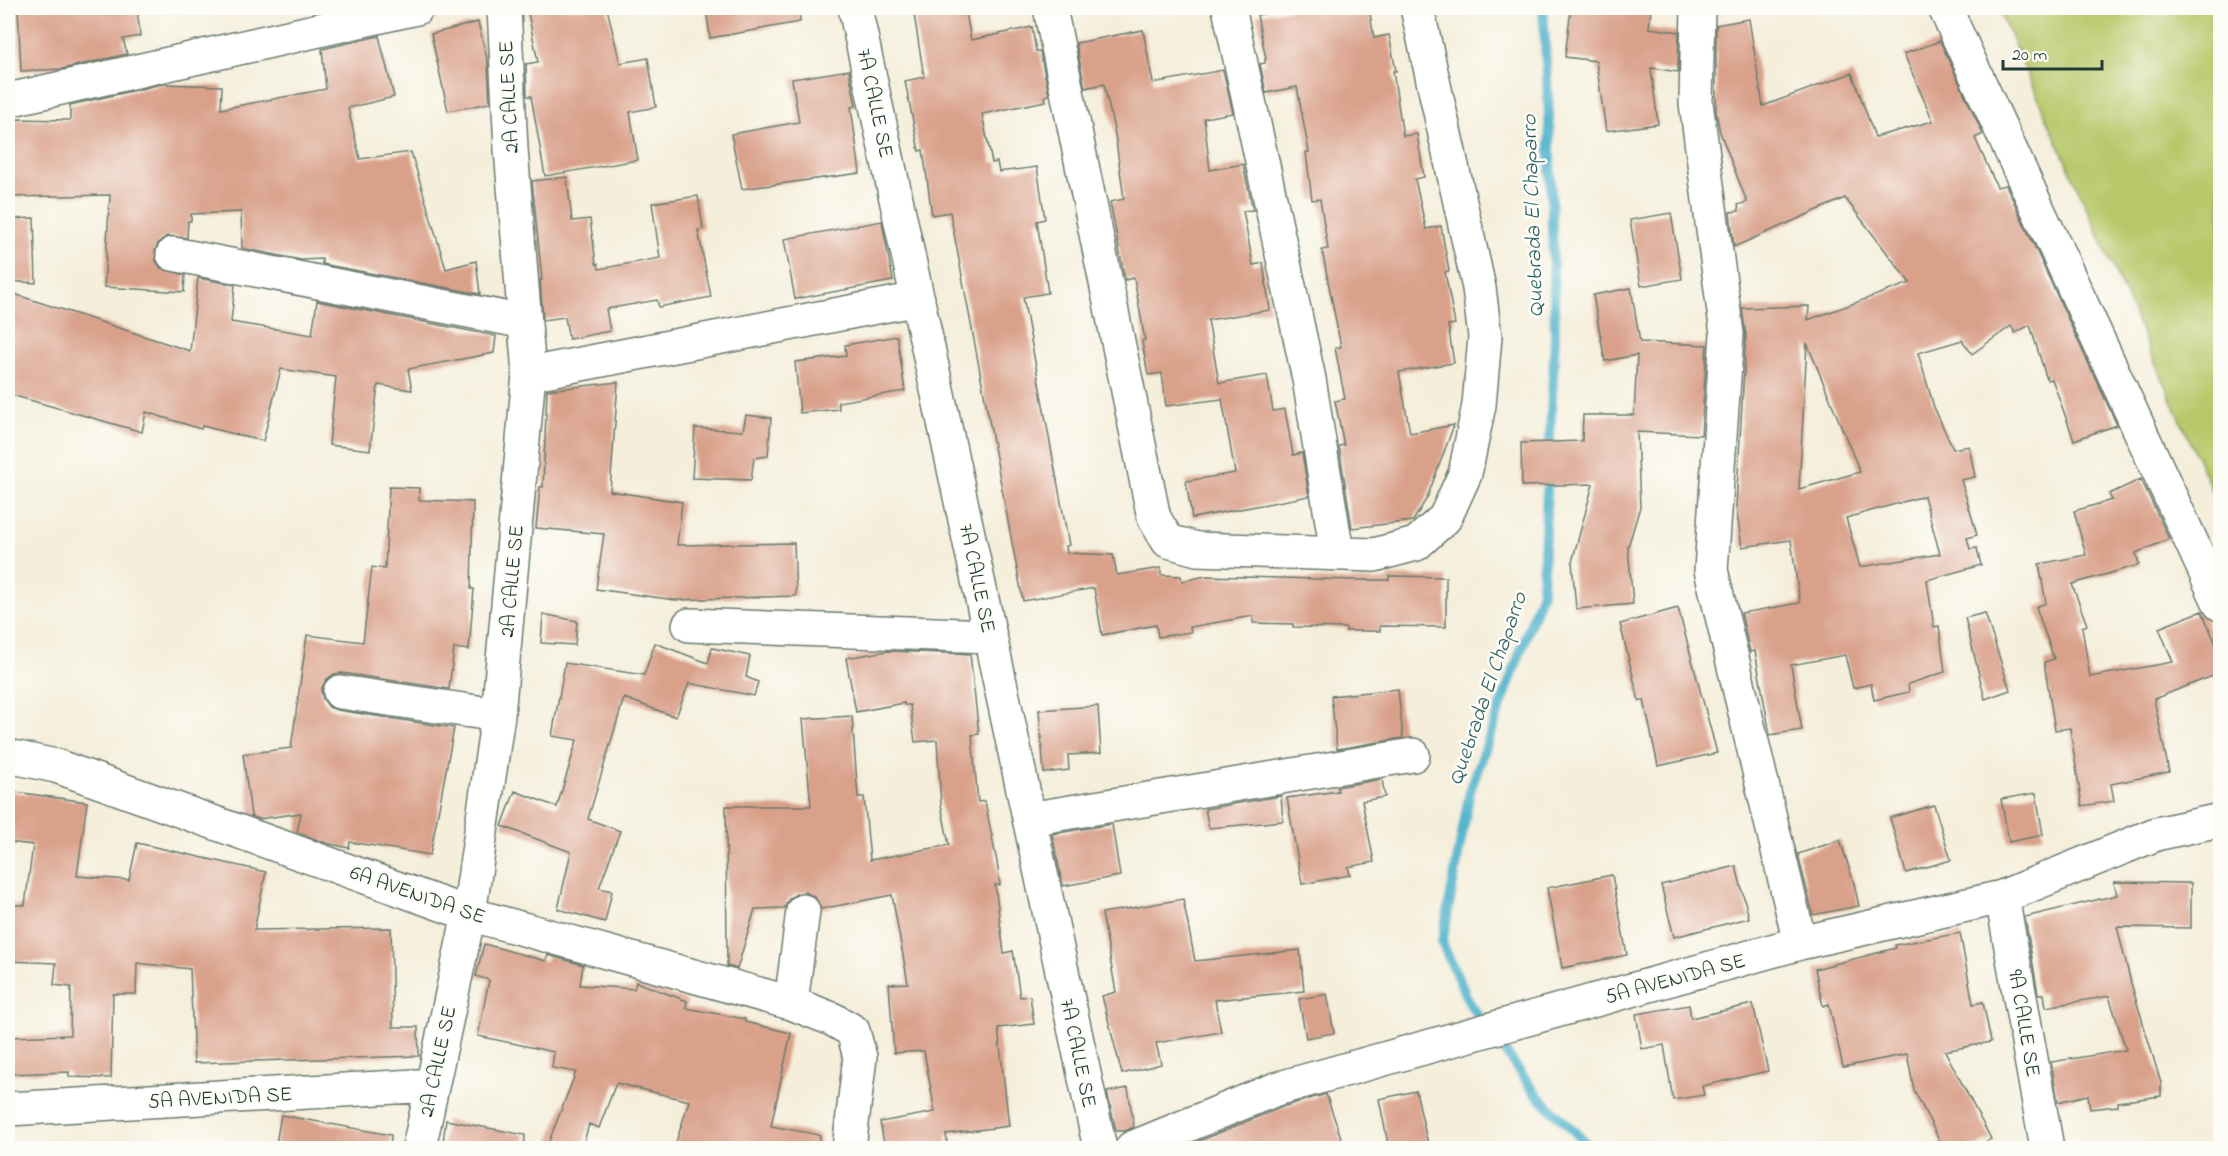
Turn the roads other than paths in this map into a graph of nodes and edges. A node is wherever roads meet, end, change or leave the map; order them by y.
1 (417, 8) edge
2 (504, 8) edge
3 (855, 8) edge
4 (1050, 8) edge
5 (1229, 8) edge
6 (1417, 8) edge
7 (1698, 8) edge
8 (1945, 8) edge
9 (8, 100) edge
10 (173, 254) dead end
11 (918, 298) junction
12 (525, 322) junction
13 (529, 374) junction
14 (1337, 553) junction
15 (2220, 604) edge
16 (689, 625) dead end
17 (990, 636) junction
18 (340, 692) dead end
19 (498, 715) junction
20 (1413, 755) dead end
21 (8, 756) edge
22 (1029, 819) junction
23 (2220, 820) edge
24 (2002, 897) junction
25 (803, 911) dead end
26 (469, 914) junction
27 (1800, 944) junction
28 (791, 1003) junction
29 (432, 1084) junction
30 (8, 1109) edge
31 (419, 1149) edge
32 (849, 1149) edge
33 (1100, 1149) edge
34 (1132, 1149) edge
35 (2047, 1149) edge

1 - 9 street
2 - 12 street, 2A CALLE SE
3 - 11 street, 7A CALLE SE
4 - 14 street
5 - 14 street
6 - 14 street
7 - 27 street
8 - 15 street
10 - 12 street
11 - 13 street
11 - 17 street, 7A CALLE SE
12 - 13 street, 2A CALLE SE
13 - 19 street, 2A CALLE SE
16 - 17 street
17 - 22 street, 7A CALLE SE
18 - 19 street
19 - 26 street, 2A CALLE SE
20 - 22 street
21 - 26 street, 6A AVENIDA SE
22 - 33 street, 7A CALLE SE
23 - 24 street, 5A AVENIDA SE
24 - 27 street, 5A AVENIDA SE
24 - 35 street, 9A CALLE SE
25 - 28 street
26 - 28 street, 6A AVENIDA SE
26 - 29 street, 2A CALLE SE
27 - 34 street, 5A AVENIDA SE
28 - 32 street, 6A AVENIDA SE
29 - 30 street, 5A AVENIDA SE
29 - 31 street, 2A CALLE SE

